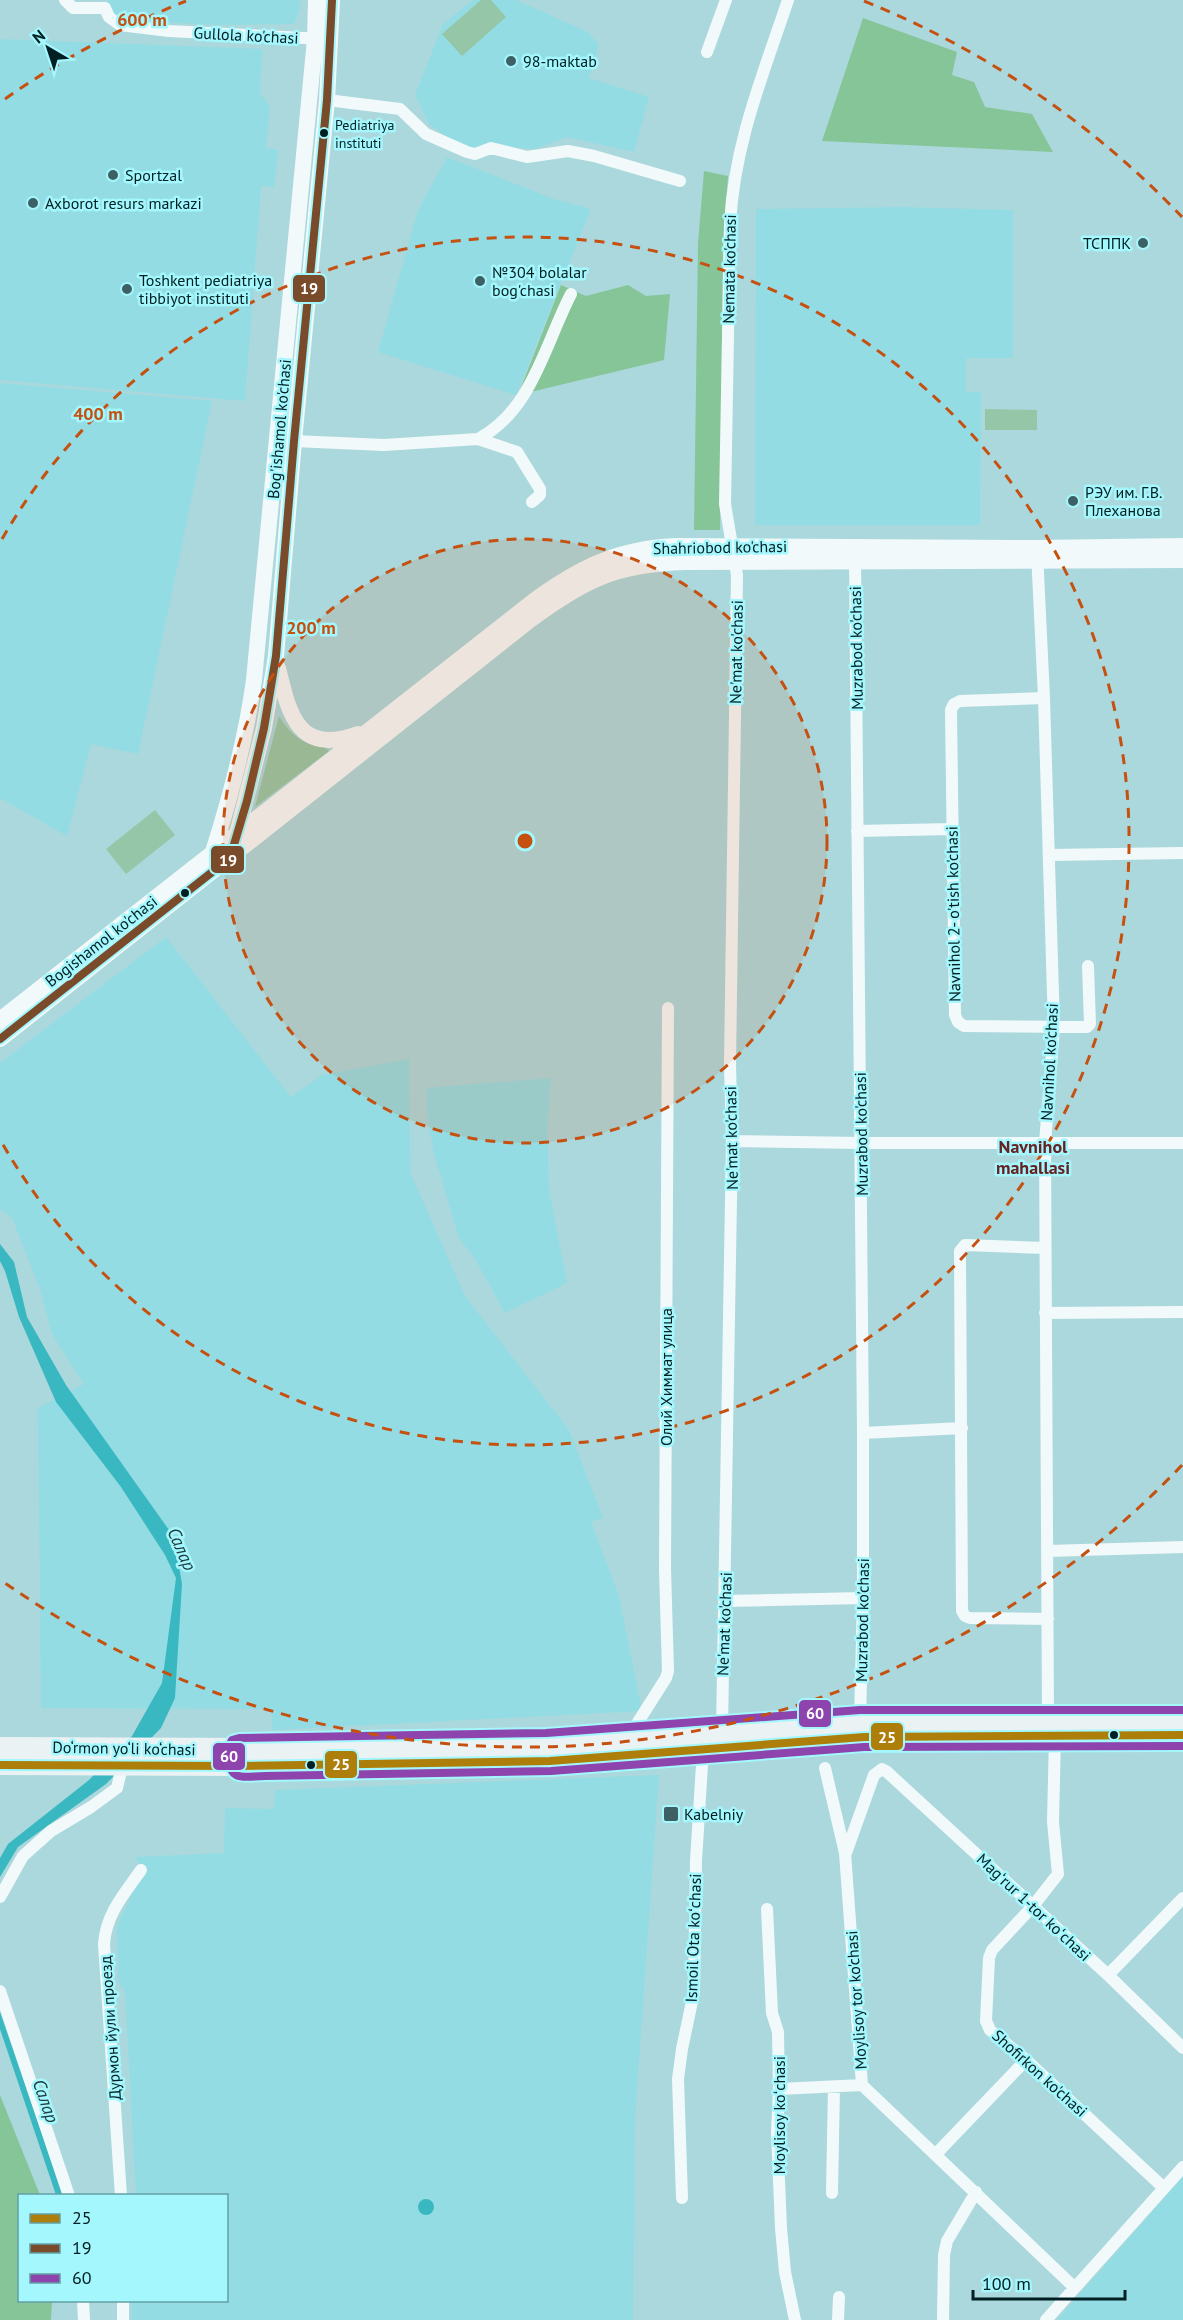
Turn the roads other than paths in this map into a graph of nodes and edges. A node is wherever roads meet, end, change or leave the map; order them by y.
1 (64, 0) edge
2 (316, 0) edge
3 (332, 0) edge
4 (726, 0) edge
5 (788, 0) edge
6 (322, 39) junction
7 (707, 52) dead end
8 (327, 100) junction
9 (680, 181) dead end
10 (300, 285) junction
11 (571, 294) dead end
12 (295, 342) junction
13 (478, 439) junction
14 (294, 441) junction
15 (532, 502) dead end
16 (1183, 546) edge
17 (267, 554) junction
18 (734, 554) junction
19 (855, 554) junction
20 (1037, 554) junction
21 (284, 555) junction
22 (1183, 560) edge
23 (276, 656) junction
24 (1044, 698) junction
25 (372, 727) junction
26 (280, 809) junction
27 (951, 829) junction
28 (857, 831) junction
29 (238, 833) junction
30 (213, 853) junction
31 (1183, 853) edge
32 (1049, 855) junction
33 (230, 858) junction
34 (126, 930) junction
35 (1088, 966) dead end
36 (668, 1008) dead end
37 (0, 1020) edge
38 (1054, 1027) junction
39 (0, 1039) edge
40 (732, 1141) junction
41 (861, 1143) junction
42 (1045, 1143) junction
43 (1183, 1143) edge
44 (1045, 1248) junction
45 (1183, 1312) edge
46 (1045, 1313) junction
47 (962, 1428) junction
48 (863, 1433) junction
49 (1183, 1547) edge
50 (1048, 1551) junction
51 (863, 1598) junction
52 (725, 1600) junction
53 (1048, 1619) junction
54 (860, 1720) junction
55 (1183, 1721) edge
56 (1052, 1726) junction
57 (1136, 1728) junction
58 (722, 1730) junction
59 (1183, 1735) edge
60 (635, 1737) junction
61 (0, 1747) edge
62 (703, 1749) junction
63 (74, 1757) junction
64 (186, 1757) junction
65 (239, 1757) junction
66 (0, 1765) edge
67 (122, 1767) junction
68 (825, 1768) dead end
69 (845, 1853) junction
70 (141, 1870) dead end
71 (0, 1897) edge
72 (1183, 1898) edge
73 (1033, 1906) junction
74 (767, 1909) dead end
75 (1108, 1975) junction
76 (0, 1990) edge
77 (1183, 2048) edge
78 (1026, 2060) junction
79 (862, 2085) junction
80 (834, 2087) junction
81 (780, 2089) junction
82 (936, 2154) junction
83 (1183, 2168) edge
84 (1164, 2188) junction
85 (976, 2192) junction
86 (832, 2193) dead end
87 (68, 2194) edge
88 (122, 2194) edge
89 (682, 2198) dead end
90 (1074, 2287) junction
91 (839, 2297) dead end
92 (83, 2302) edge
93 (123, 2302) edge
94 (84, 2320) edge
95 (123, 2320) edge
96 (795, 2320) edge
97 (838, 2320) edge
98 (943, 2320) edge
99 (1046, 2320) edge

1 - 6 street, Gullola ko'chasi
2 - 6 main road, Bog'ishamol ko'chasi
3 - 6 main road, Bog'ishamol ko'chasi
4 - 7 street
5 - 18 street, Nemata ko'chasi
6 - 8 main road, Bog'ishamol ko'chasi
6 - 10 main road, Bog'ishamol ko'chasi
8 - 9 street
8 - 10 main road, Bog'ishamol ko'chasi
10 - 12 main road, Bog'ishamol ko'chasi
11 - 13 street
12 - 14 main road, Bog'ishamol ko'chasi
12 - 17 main road, Bog'ishamol ko'chasi
13 - 14 street
13 - 15 street
14 - 21 main road, Bog'ishamol ko'chasi
16 - 20 main road, Shahriobod ko'chasi
17 - 21 main road
17 - 30 main road, Bog'ishamol ko'chasi
18 - 19 main road, Shahriobod ko'chasi
18 - 25 main road, Shahriobod ko'chasi
18 - 26 main road, Shahriobod ko'chasi
18 - 40 street, Ne'mat ko'chasi
19 - 20 main road, Shahriobod ko'chasi
19 - 28 street, Muzrabod ko'chasi
20 - 22 main road, Shahriobod ko'chasi
20 - 24 street, Navnihol ko'chasi
21 - 23 main road, Bog'ishamol ko'chasi
23 - 25 main road
23 - 29 main road, Bog'ishamol ko'chasi
24 - 27 street, Navnihol 2- o'tish ko'chasi
24 - 32 street, Navnihol ko'chasi
25 - 26 main road, Shahriobod ko'chasi
26 - 29 main road, Shahriobod ko'chasi
26 - 33 main road, Shahriobod ko'chasi
27 - 28 street
27 - 38 street, Navnihol 2- o'tish ko'chasi
28 - 41 street, Muzrabod ko'chasi
29 - 30 main road, Shahriobod ko'chasi
29 - 33 main road, Bog'ishamol ko'chasi
30 - 33 main road
30 - 34 main road, Bogishamol ko'chasi
31 - 32 street
32 - 38 street, Navnihol ko'chasi
33 - 34 main road, Bogishamol ko'chasi
34 - 37 main road, Bogishamol ko'chasi
34 - 39 main road, Bogishamol ko'chasi
35 - 38 street, Navnihol 2- o'tish ko'chasi
36 - 60 street, Олий Химмат улица
38 - 42 street, Navnihol ko'chasi
40 - 41 street
40 - 52 street, Ne'mat ko'chasi
41 - 42 street
41 - 48 street, Muzrabod ko'chasi
42 - 43 street
42 - 44 street, Navnihol ko'chasi
44 - 46 street, Navnihol ko'chasi
44 - 47 street
45 - 46 street
46 - 50 street, Navnihol ko'chasi
47 - 48 street
47 - 53 street
48 - 51 street, Muzrabod ko'chasi
49 - 50 street
50 - 53 street, Navnihol ko'chasi
51 - 52 street
51 - 54 street, Muzrabod ko'chasi
52 - 58 street, Ne'mat ko'chasi
53 - 56 street, Navnihol ko'chasi
54 - 56 main road, Do‘rmon yo‘li ko‘chasi
54 - 58 main road, Do‘rmon yo‘li ko‘chasi
55 - 57 main road, Do‘rmon yo‘li ko‘chasi
56 - 57 main road, Do‘rmon yo‘li ko‘chasi
56 - 62 main road, Do‘rmon yo‘li ko‘chasi
56 - 73 street, Shofirkon ko'chasi
57 - 59 main road, Do‘rmon yo‘li ko‘chasi
58 - 60 main road, Do‘rmon yo‘li ko‘chasi
60 - 65 main road, Do‘rmon yo‘li ko‘chasi
61 - 63 main road, Do‘rmon yo‘li ko‘chasi
62 - 65 main road, Do‘rmon yo‘li ko‘chasi
62 - 89 street, Ismoil Ota koʻchasi
63 - 64 main road, Do‘rmon yo‘li ko‘chasi
63 - 66 main road, Do‘rmon yo‘li ko‘chasi
63 - 67 main road, Do‘rmon yo‘li ko‘chasi
64 - 65 main road, Do‘rmon yo‘li ko‘chasi
64 - 67 main road, Do‘rmon yo‘li ko‘chasi
67 - 71 street
68 - 69 street, Moylisoy tor ko'chasi
69 - 73 street, Magʻrur 1-tor koʻchasi
69 - 79 street, Moylisoy tor ko'chasi
70 - 88 street, Дурмон йули проезд
72 - 75 street
73 - 75 street, Magʻrur 1-tor koʻchasi
73 - 78 street, Shofirkon ko'chasi
74 - 81 street, Moylisoy koʻchasi
75 - 77 street, Magʻrur 1-tor koʻchasi
76 - 87 street
78 - 82 street
78 - 84 street, Shofirkon ko'chasi
79 - 80 street
79 - 82 street, Moylisoy tor ko'chasi
80 - 81 street
80 - 86 street
81 - 96 street, Moylisoy koʻchasi
82 - 85 street, Moylisoy tor ko'chasi
83 - 84 street
84 - 90 street
85 - 90 street, Moylisoy tor ko'chasi
85 - 98 street
90 - 99 street
91 - 97 street
92 - 94 street
93 - 95 street

